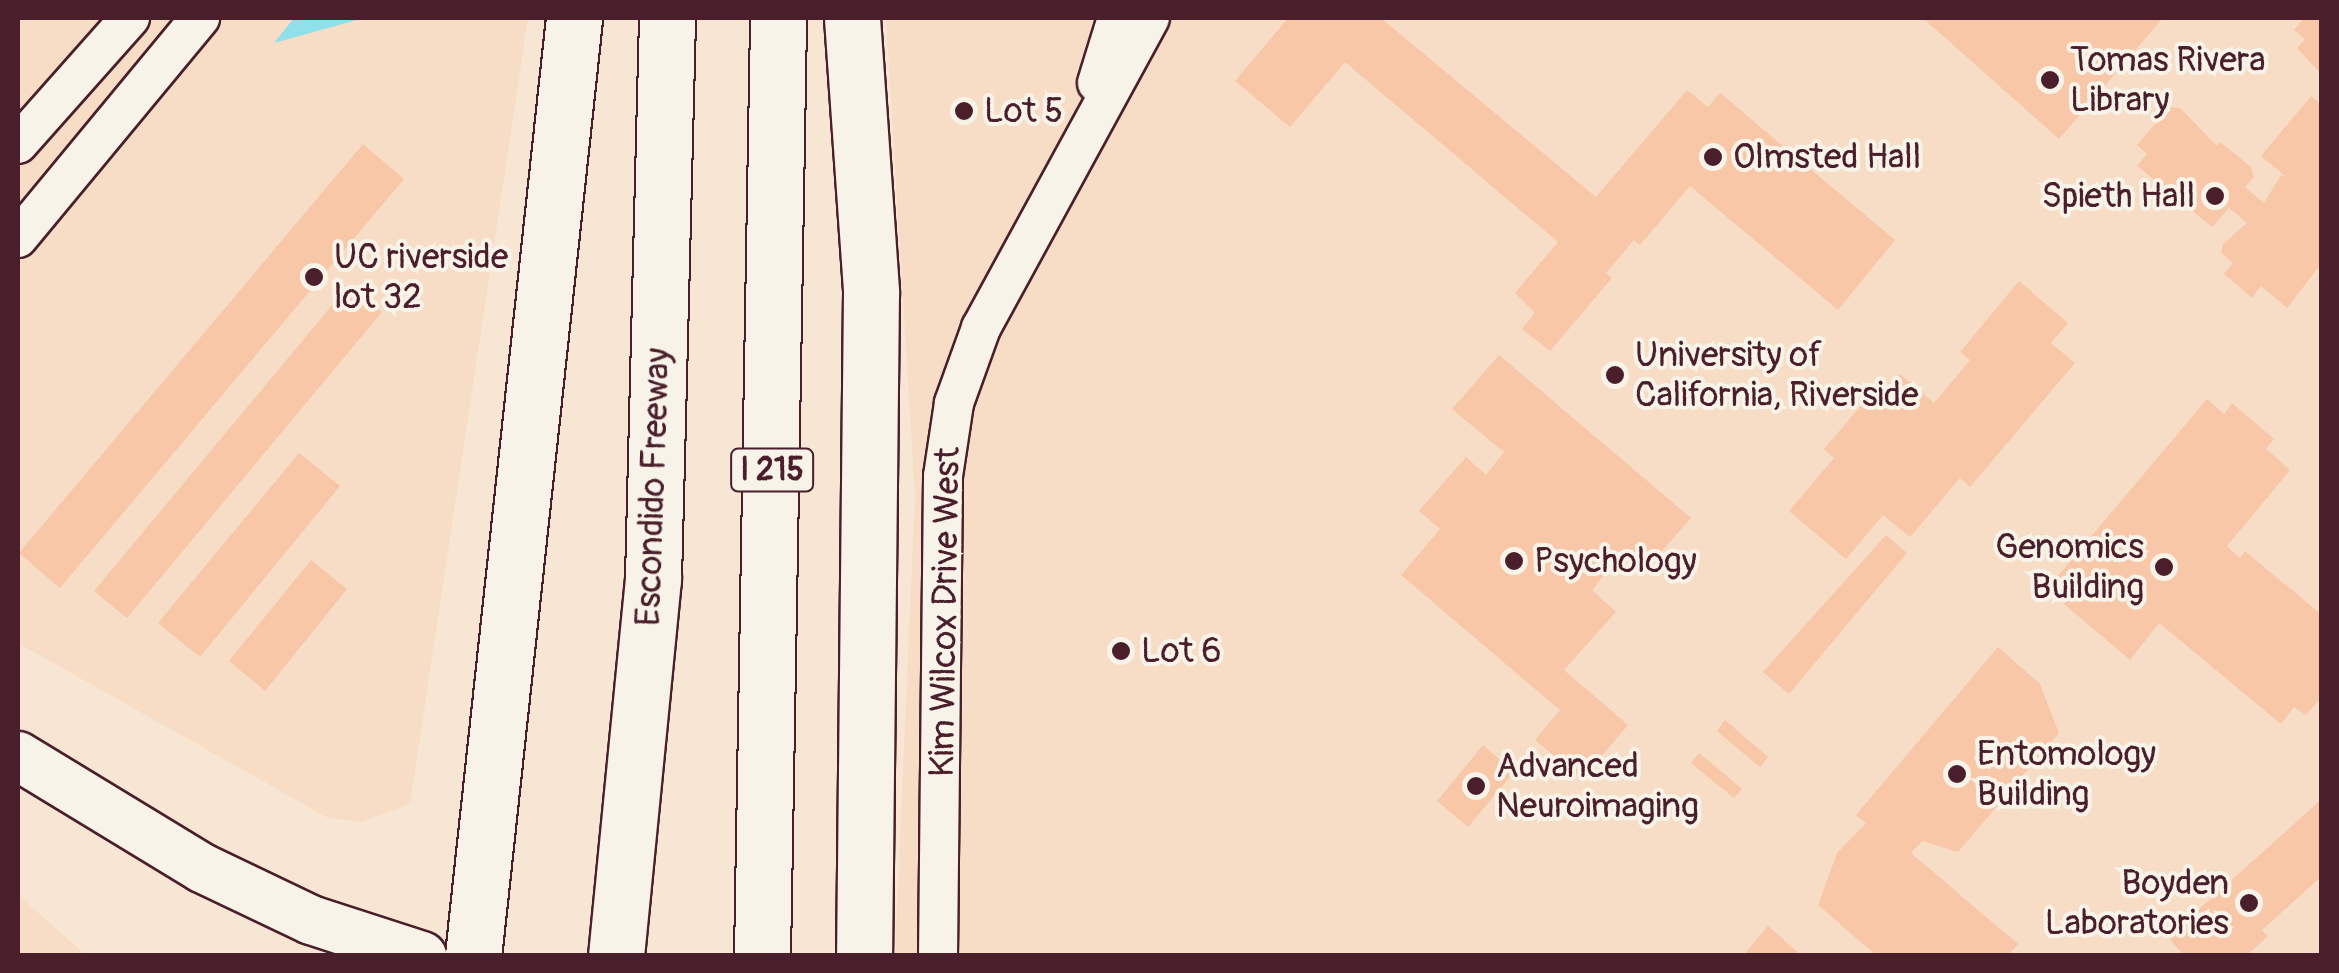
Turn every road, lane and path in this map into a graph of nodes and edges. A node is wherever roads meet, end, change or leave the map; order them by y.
1 (130, 18) edge
2 (200, 18) edge
3 (574, 18) edge
4 (667, 18) edge
5 (778, 18) edge
6 (852, 18) edge
7 (1117, 18) edge
8 (1150, 18) edge
9 (18, 144) edge
10 (1081, 144) junction
11 (18, 238) edge
12 (18, 756) edge
13 (763, 938) edge
14 (422, 956) edge
15 (473, 956) edge
16 (616, 956) edge
17 (864, 956) edge
18 (938, 956) edge

1 - 9 street
2 - 11 street
3 - 15 highway
4 - 16 highway, Escondido Freeway
5 - 13 highway, I 215
6 - 17 highway
7 - 10 street
8 - 10 street, Kim Wilcox Drive West
10 - 18 street, Kim Wilcox Drive West
12 - 14 main road

